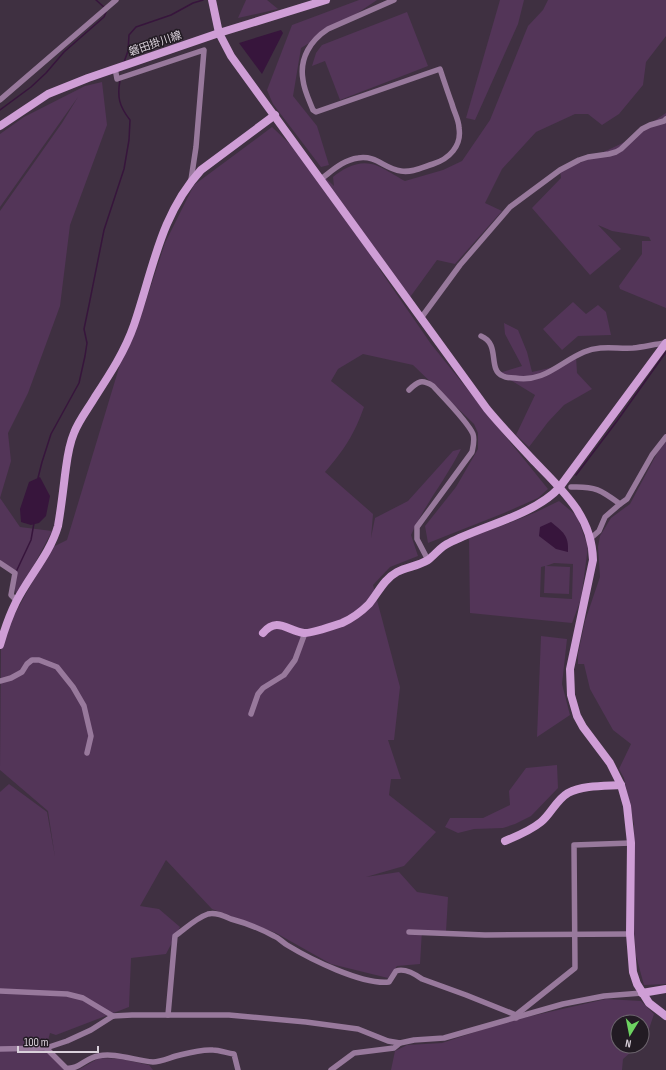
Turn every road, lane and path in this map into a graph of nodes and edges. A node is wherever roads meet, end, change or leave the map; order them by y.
1 (116, 0) edge
2 (212, 0) edge
3 (326, 0) edge
4 (394, 0) edge
5 (219, 33) junction
6 (115, 68) junction
7 (0, 100) edge
8 (275, 115) junction
9 (666, 119) edge
10 (0, 126) edge
11 (321, 180) junction
12 (191, 181) junction
13 (421, 318) junction
14 (481, 336) dead end
15 (666, 343) edge
16 (409, 390) dead end
17 (666, 437) edge
18 (571, 487) dead end
19 (560, 488) junction
20 (620, 504) junction
21 (591, 538) junction
22 (428, 560) junction
23 (0, 564) edge
24 (16, 601) junction
25 (263, 633) dead end
26 (305, 633) junction
27 (0, 646) edge
28 (0, 681) edge
29 (251, 714) dead end
30 (87, 753) dead end
31 (621, 785) junction
32 (505, 841) dead end
33 (631, 843) junction
34 (408, 932) dead end
35 (630, 934) junction
36 (575, 935) junction
37 (666, 989) edge
38 (0, 991) edge
39 (642, 993) junction
40 (168, 1015) junction
41 (113, 1016) junction
42 (666, 1016) edge
43 (516, 1017) junction
44 (400, 1043) junction
45 (46, 1048) junction
46 (0, 1049) edge
47 (238, 1070) edge
48 (331, 1070) edge

1 - 7 street
2 - 5 street
3 - 5 street, 磐田掛川線
4 - 11 street
5 - 6 street, 磐田掛川線
5 - 8 street
6 - 10 street, 磐田掛川線
6 - 12 street
8 - 11 street
8 - 12 street
9 - 13 street
11 - 13 street
12 - 24 street
13 - 19 street
14 - 15 street
15 - 19 street
16 - 22 street
17 - 20 street
18 - 20 street
19 - 21 street
19 - 22 street
20 - 21 street
21 - 31 street
22 - 26 street
23 - 24 street
24 - 27 street
25 - 26 street
26 - 29 street
28 - 30 street
31 - 32 street
31 - 33 street
33 - 35 street
33 - 36 street
34 - 36 street
35 - 36 street
35 - 39 street
36 - 43 street
37 - 39 street
38 - 41 street
39 - 42 street
39 - 43 street
40 - 41 street
40 - 43 street
40 - 44 street
41 - 45 street
43 - 44 street
44 - 48 street
45 - 46 street
45 - 47 street

